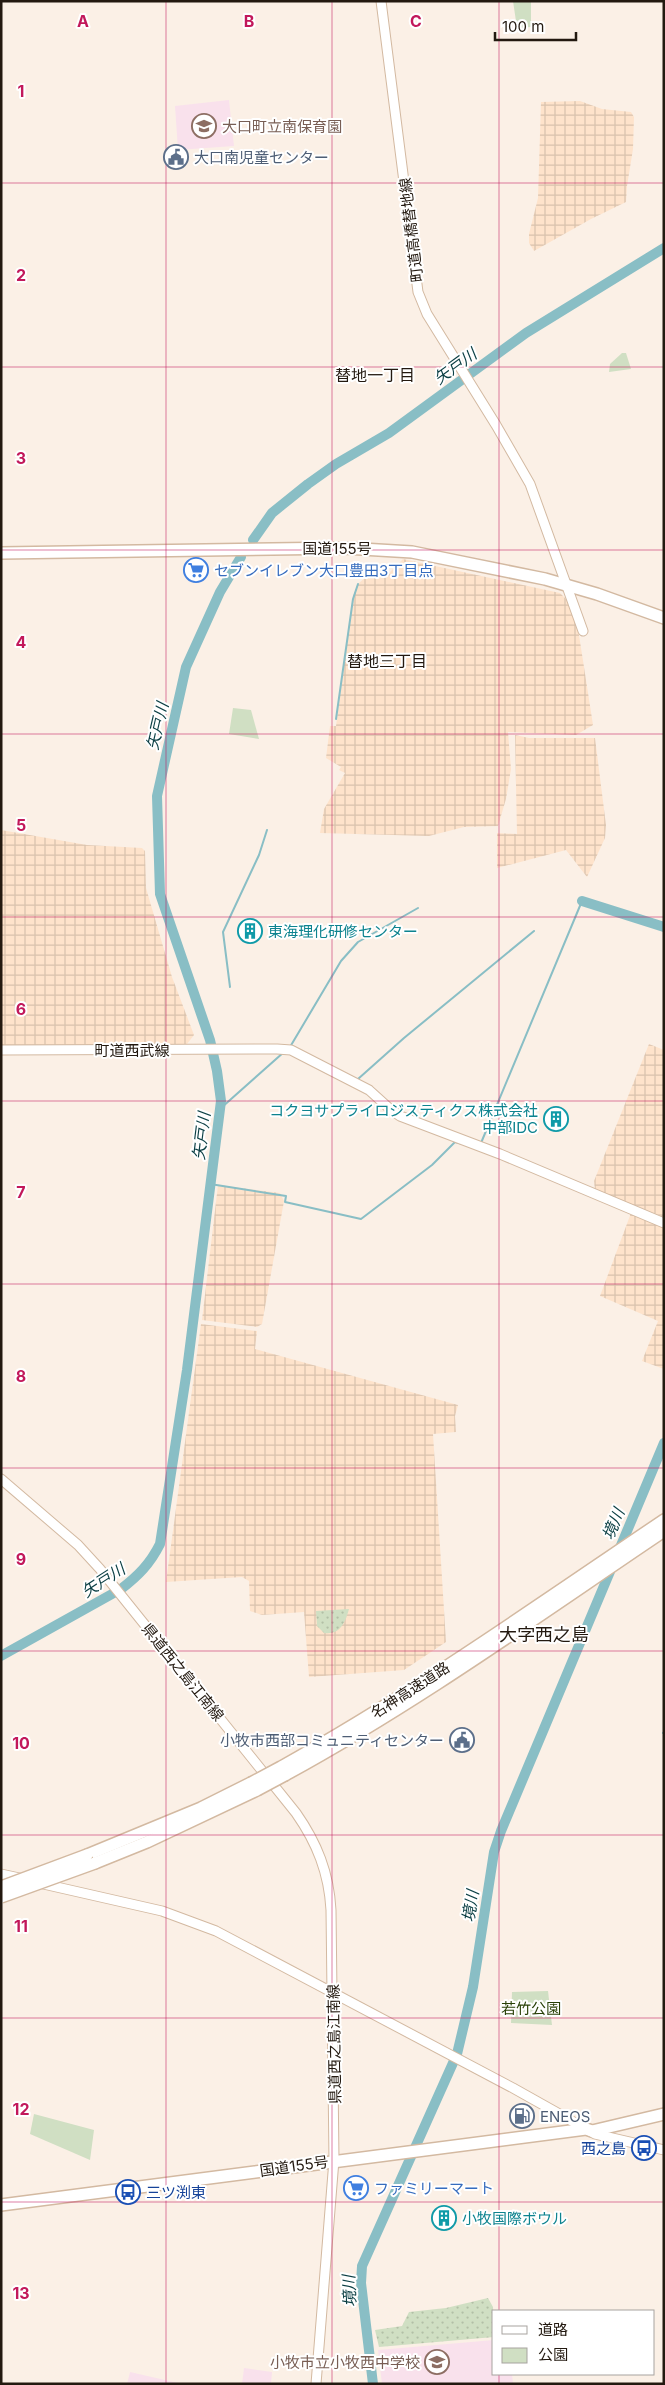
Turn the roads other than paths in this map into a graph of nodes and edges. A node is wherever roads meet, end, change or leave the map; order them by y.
1 (381, 1) edge
2 (1, 553) edge
3 (568, 585) junction
4 (664, 618) edge
5 (583, 631) dead end
6 (1, 1050) edge
7 (664, 1223) edge
8 (1, 1479) edge
9 (664, 1520) edge
10 (664, 1531) edge
11 (283, 1771) junction
12 (91, 1859) junction
13 (1, 1874) edge
14 (1, 1887) edge
15 (1, 1897) edge
16 (333, 1992) junction
17 (664, 2108) edge
18 (664, 2114) edge
19 (586, 2129) junction
20 (664, 2150) edge
21 (334, 2160) junction
22 (1, 2205) edge
23 (316, 2384) edge

1 - 3 street, 町道高橋替地線
2 - 3 highway, 国道155号
3 - 4 highway, 国道155号
3 - 5 street, 町道高橋替地線
6 - 7 street, 町道西武線
8 - 16 street, 県道西之島江南線
9 - 11 highway, 名神高速道路
10 - 11 highway, 名神高速道路
11 - 12 highway, 名神高速道路, bridge
12 - 14 highway, 名神高速道路, bridge
12 - 15 highway, 名神高速道路, bridge
13 - 16 street
16 - 19 street
16 - 21 street, 県道西之島江南線
17 - 19 highway, 国道155号
18 - 19 highway, 国道155号
19 - 20 street
19 - 21 highway, 国道155号
21 - 22 highway, 国道155号
21 - 23 street, 県道西之島江南線

